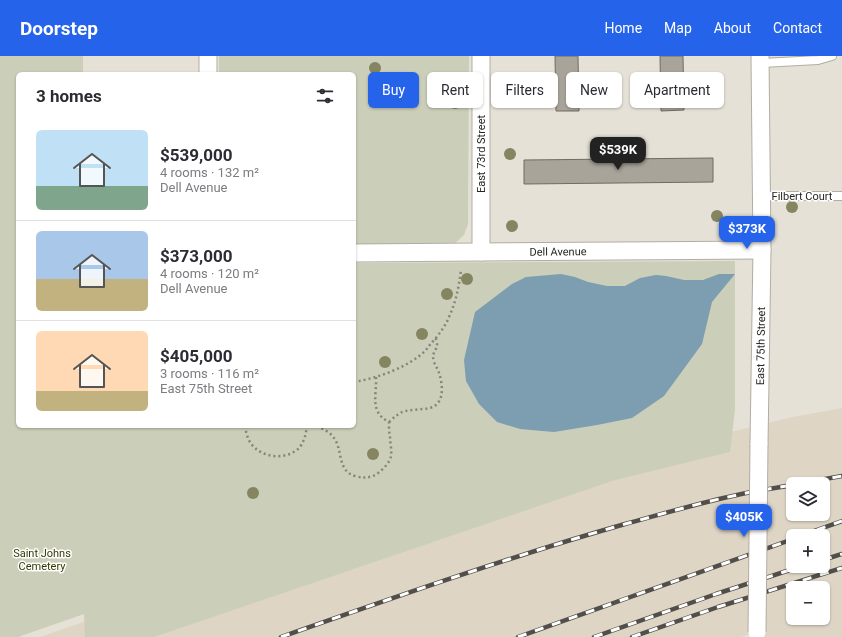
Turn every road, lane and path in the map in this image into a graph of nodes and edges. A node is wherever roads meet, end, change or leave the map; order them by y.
1 (208, 56) edge
2 (481, 56) edge
3 (832, 56) edge
4 (818, 58) edge
5 (760, 59) edge
6 (208, 72) edge
7 (761, 196) junction
8 (842, 196) edge
9 (762, 250) junction
10 (481, 252) junction
11 (356, 253) edge
12 (461, 269) dead end
13 (435, 338) junction
14 (376, 377) junction
15 (356, 382) edge
16 (390, 422) junction
17 (245, 428) edge
18 (307, 428) edge
19 (320, 428) edge
20 (757, 634) edge

1 - 6 street
2 - 10 street, East 73rd Street
3 - 4 lane
4 - 5 lane
5 - 7 street, East 75th Street
7 - 8 lane, Filbert Court
7 - 9 street, East 75th Street
9 - 10 street, Dell Avenue
9 - 20 street, East 75th Street, bridge
10 - 11 street, Dell Avenue
12 - 13 path
13 - 14 path
13 - 16 path
14 - 15 path
14 - 16 path
16 - 19 path
17 - 18 path

